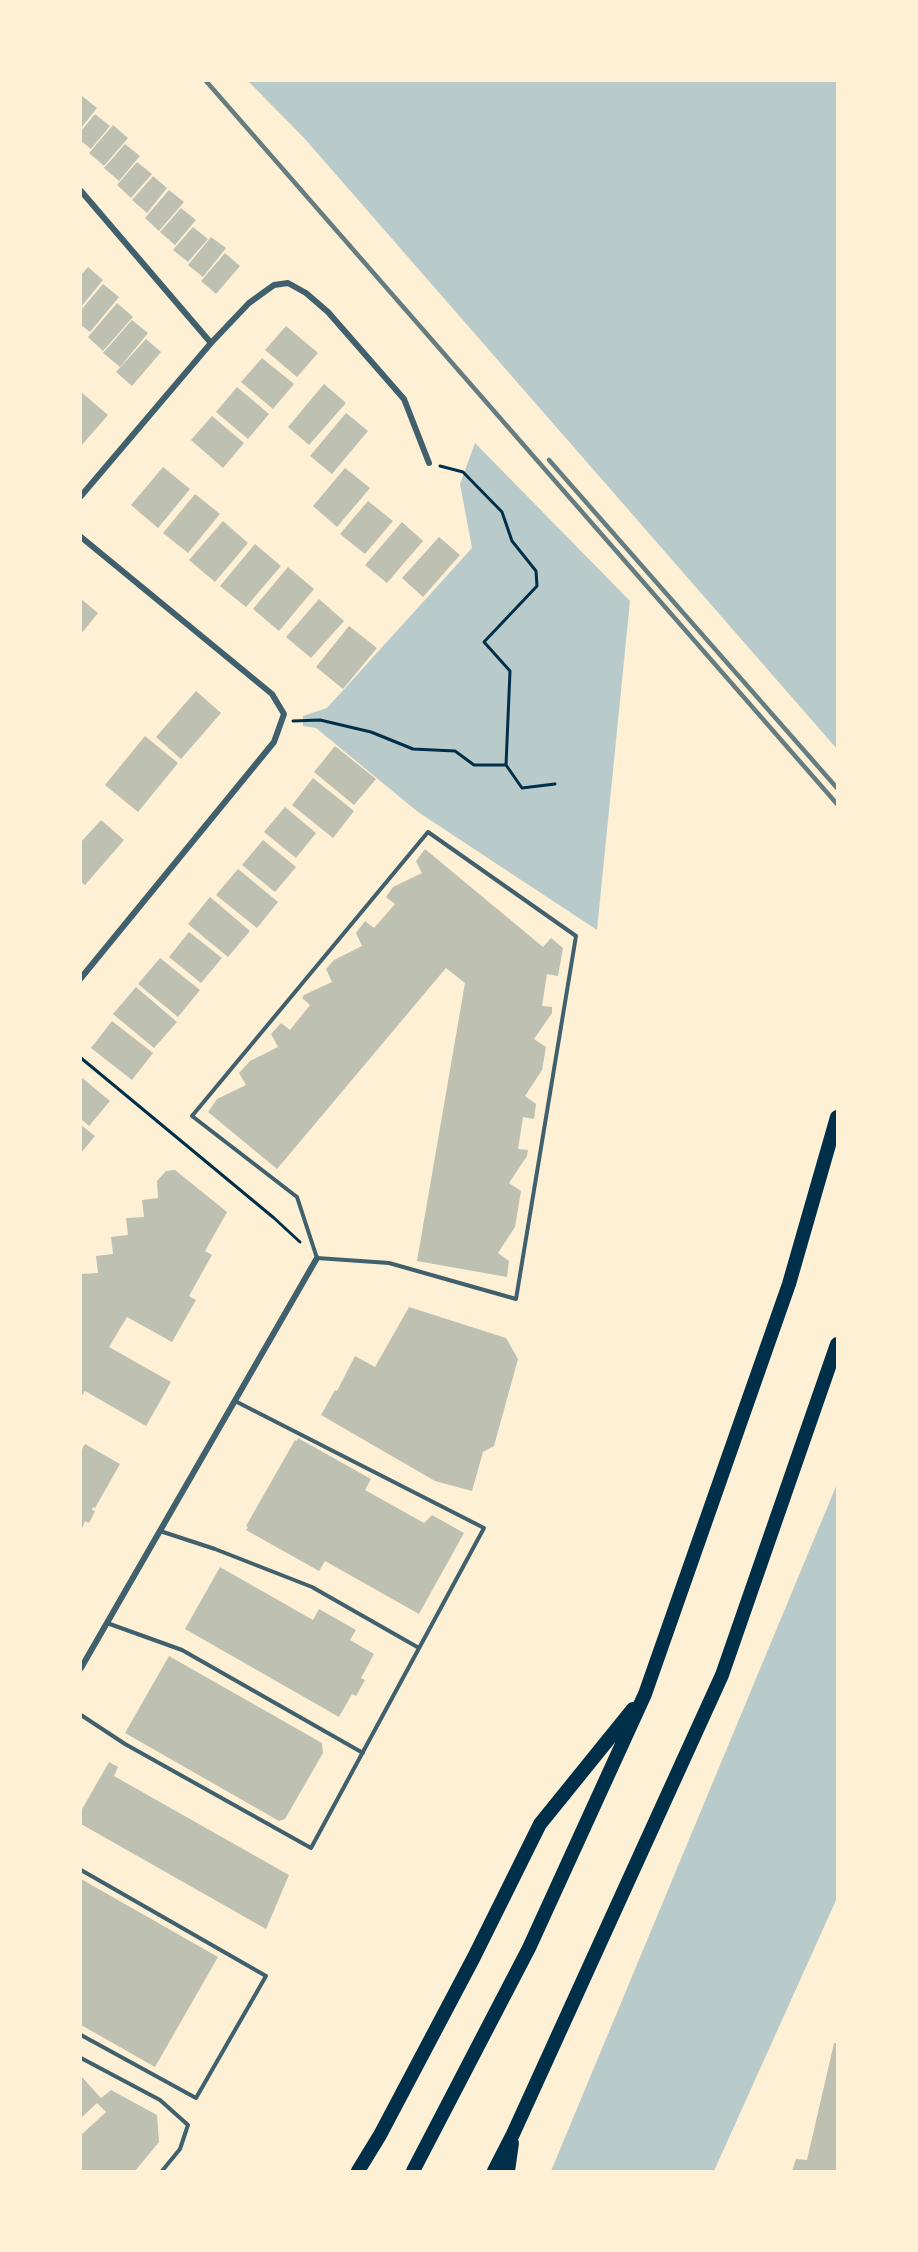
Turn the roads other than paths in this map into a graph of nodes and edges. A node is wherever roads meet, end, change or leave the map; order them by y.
1 (81, 191) edge
2 (211, 343) junction
3 (429, 464) road end
4 (81, 496) edge
5 (81, 537) edge
6 (81, 978) edge
7 (837, 1117) edge
8 (316, 1258) junction
9 (837, 1344) edge
10 (234, 1400) junction
11 (159, 1531) junction
12 (106, 1623) junction
13 (419, 1648) junction
14 (81, 1668) edge
15 (645, 1694) junction
16 (81, 1715) edge
17 (363, 1753) junction
18 (81, 1870) edge
19 (81, 2035) edge
20 (81, 2058) edge
21 (513, 2134) junction
22 (162, 2171) edge
23 (358, 2171) edge
24 (413, 2171) edge
25 (494, 2171) edge
26 (508, 2171) edge

1 - 2 street
2 - 3 street
2 - 4 street
5 - 6 street
7 - 15 highway
8 - 8 lane
8 - 10 street
9 - 21 highway
10 - 11 street
10 - 13 lane
11 - 12 street
11 - 13 lane
12 - 14 street
12 - 17 lane
13 - 17 lane
15 - 23 highway
15 - 24 highway
16 - 17 lane
18 - 19 lane
20 - 22 lane
21 - 25 highway
21 - 26 highway

